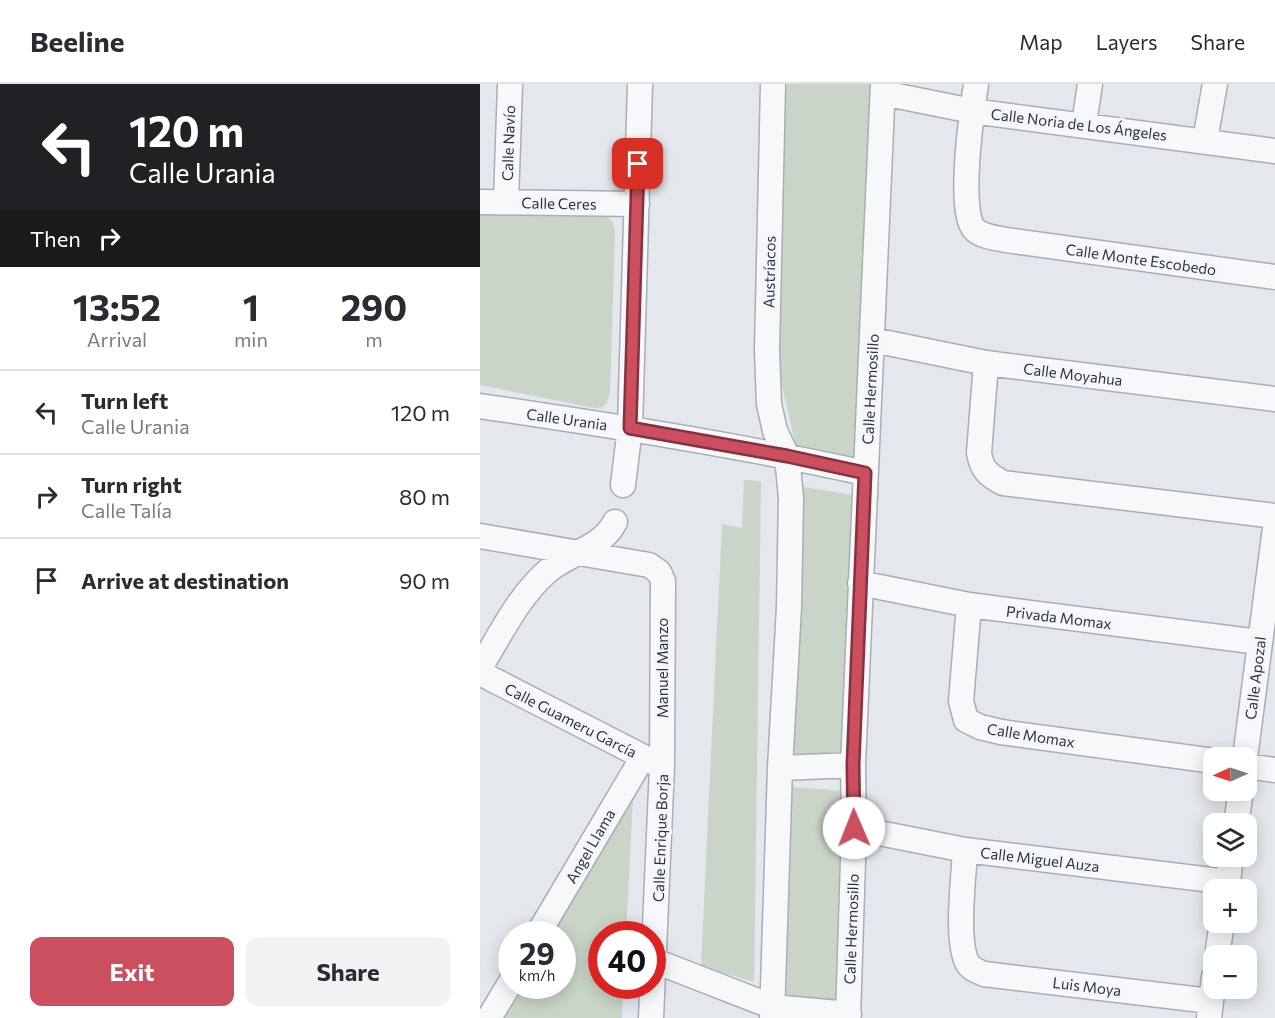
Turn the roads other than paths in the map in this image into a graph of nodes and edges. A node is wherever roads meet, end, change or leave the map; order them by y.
1 (510, 84) edge
2 (640, 84) edge
3 (773, 84) edge
4 (976, 84) edge
5 (1090, 84) edge
6 (1215, 84) edge
7 (883, 89) edge
8 (972, 111) junction
9 (1084, 124) junction
10 (1204, 140) junction
11 (1275, 151) edge
12 (480, 202) edge
13 (506, 202) junction
14 (637, 204) junction
15 (1275, 277) edge
16 (873, 340) junction
17 (986, 363) junction
18 (1275, 399) edge
19 (480, 406) edge
20 (630, 428) junction
21 (787, 456) junction
22 (865, 473) junction
23 (623, 485) dead end
24 (1275, 516) edge
25 (615, 522) dead end
26 (1275, 528) edge
27 (480, 536) edge
28 (575, 553) junction
29 (860, 583) junction
30 (969, 605) junction
31 (1259, 642) junction
32 (480, 668) edge
33 (480, 673) edge
34 (1246, 747) edge
35 (1203, 760) edge
36 (652, 762) junction
37 (853, 765) junction
38 (780, 768) junction
39 (1257, 768) edge
40 (1275, 770) edge
41 (854, 828) junction
42 (965, 850) junction
43 (1203, 883) edge
44 (547, 921) edge
45 (654, 921) edge
46 (666, 966) edge
47 (500, 999) edge
48 (652, 999) edge
49 (1209, 1010) edge
50 (772, 1013) edge
51 (849, 1016) edge
52 (489, 1018) edge
53 (651, 1018) edge

1 - 13 street, Calle Navío
2 - 14 street
3 - 21 street, Austríacos
4 - 8 street, Calle Monte Escobedo
5 - 9 street
6 - 10 street
7 - 8 street, Calle Noria de Los Ángeles
7 - 16 street, Calle Hermosillo
8 - 9 street, Calle Noria de Los Ángeles
8 - 15 street, Calle Monte Escobedo
9 - 10 street, Calle Noria de Los Ángeles
10 - 11 street, Calle Noria de Los Ángeles
12 - 13 street, Calle Ceres
13 - 14 street, Calle Ceres
14 - 20 street
16 - 17 street, Calle Moyahua
16 - 22 street, Calle Hermosillo
17 - 18 street, Calle Moyahua
17 - 24 street
19 - 20 street, Calle Urania
20 - 21 street, Calle Urania
20 - 23 street
21 - 22 street, Calle Urania
21 - 38 street
22 - 29 street, Calle Hermosillo
25 - 28 street
26 - 31 street, Calle Apozal
27 - 28 street
28 - 32 street
28 - 36 street, Manuel Manzo
29 - 30 street, Privada Momax
29 - 37 street, Calle Hermosillo
30 - 31 street, Privada Momax
30 - 35 street, Calle Momax
31 - 34 street, Calle Apozal
33 - 36 street, Calle Guameru García
36 - 44 street, Angel Llama
36 - 45 street, Calle Enrique Borja
37 - 38 street
37 - 41 street, Calle Hermosillo
38 - 50 street
39 - 40 street
41 - 42 street, Calle Miguel Auza
41 - 51 street, Calle Hermosillo
42 - 43 street, Calle Miguel Auza
42 - 49 street, Luis Moya
46 - 50 street
47 - 52 street
48 - 53 street, Calle Enrique Borja
50 - 51 street

